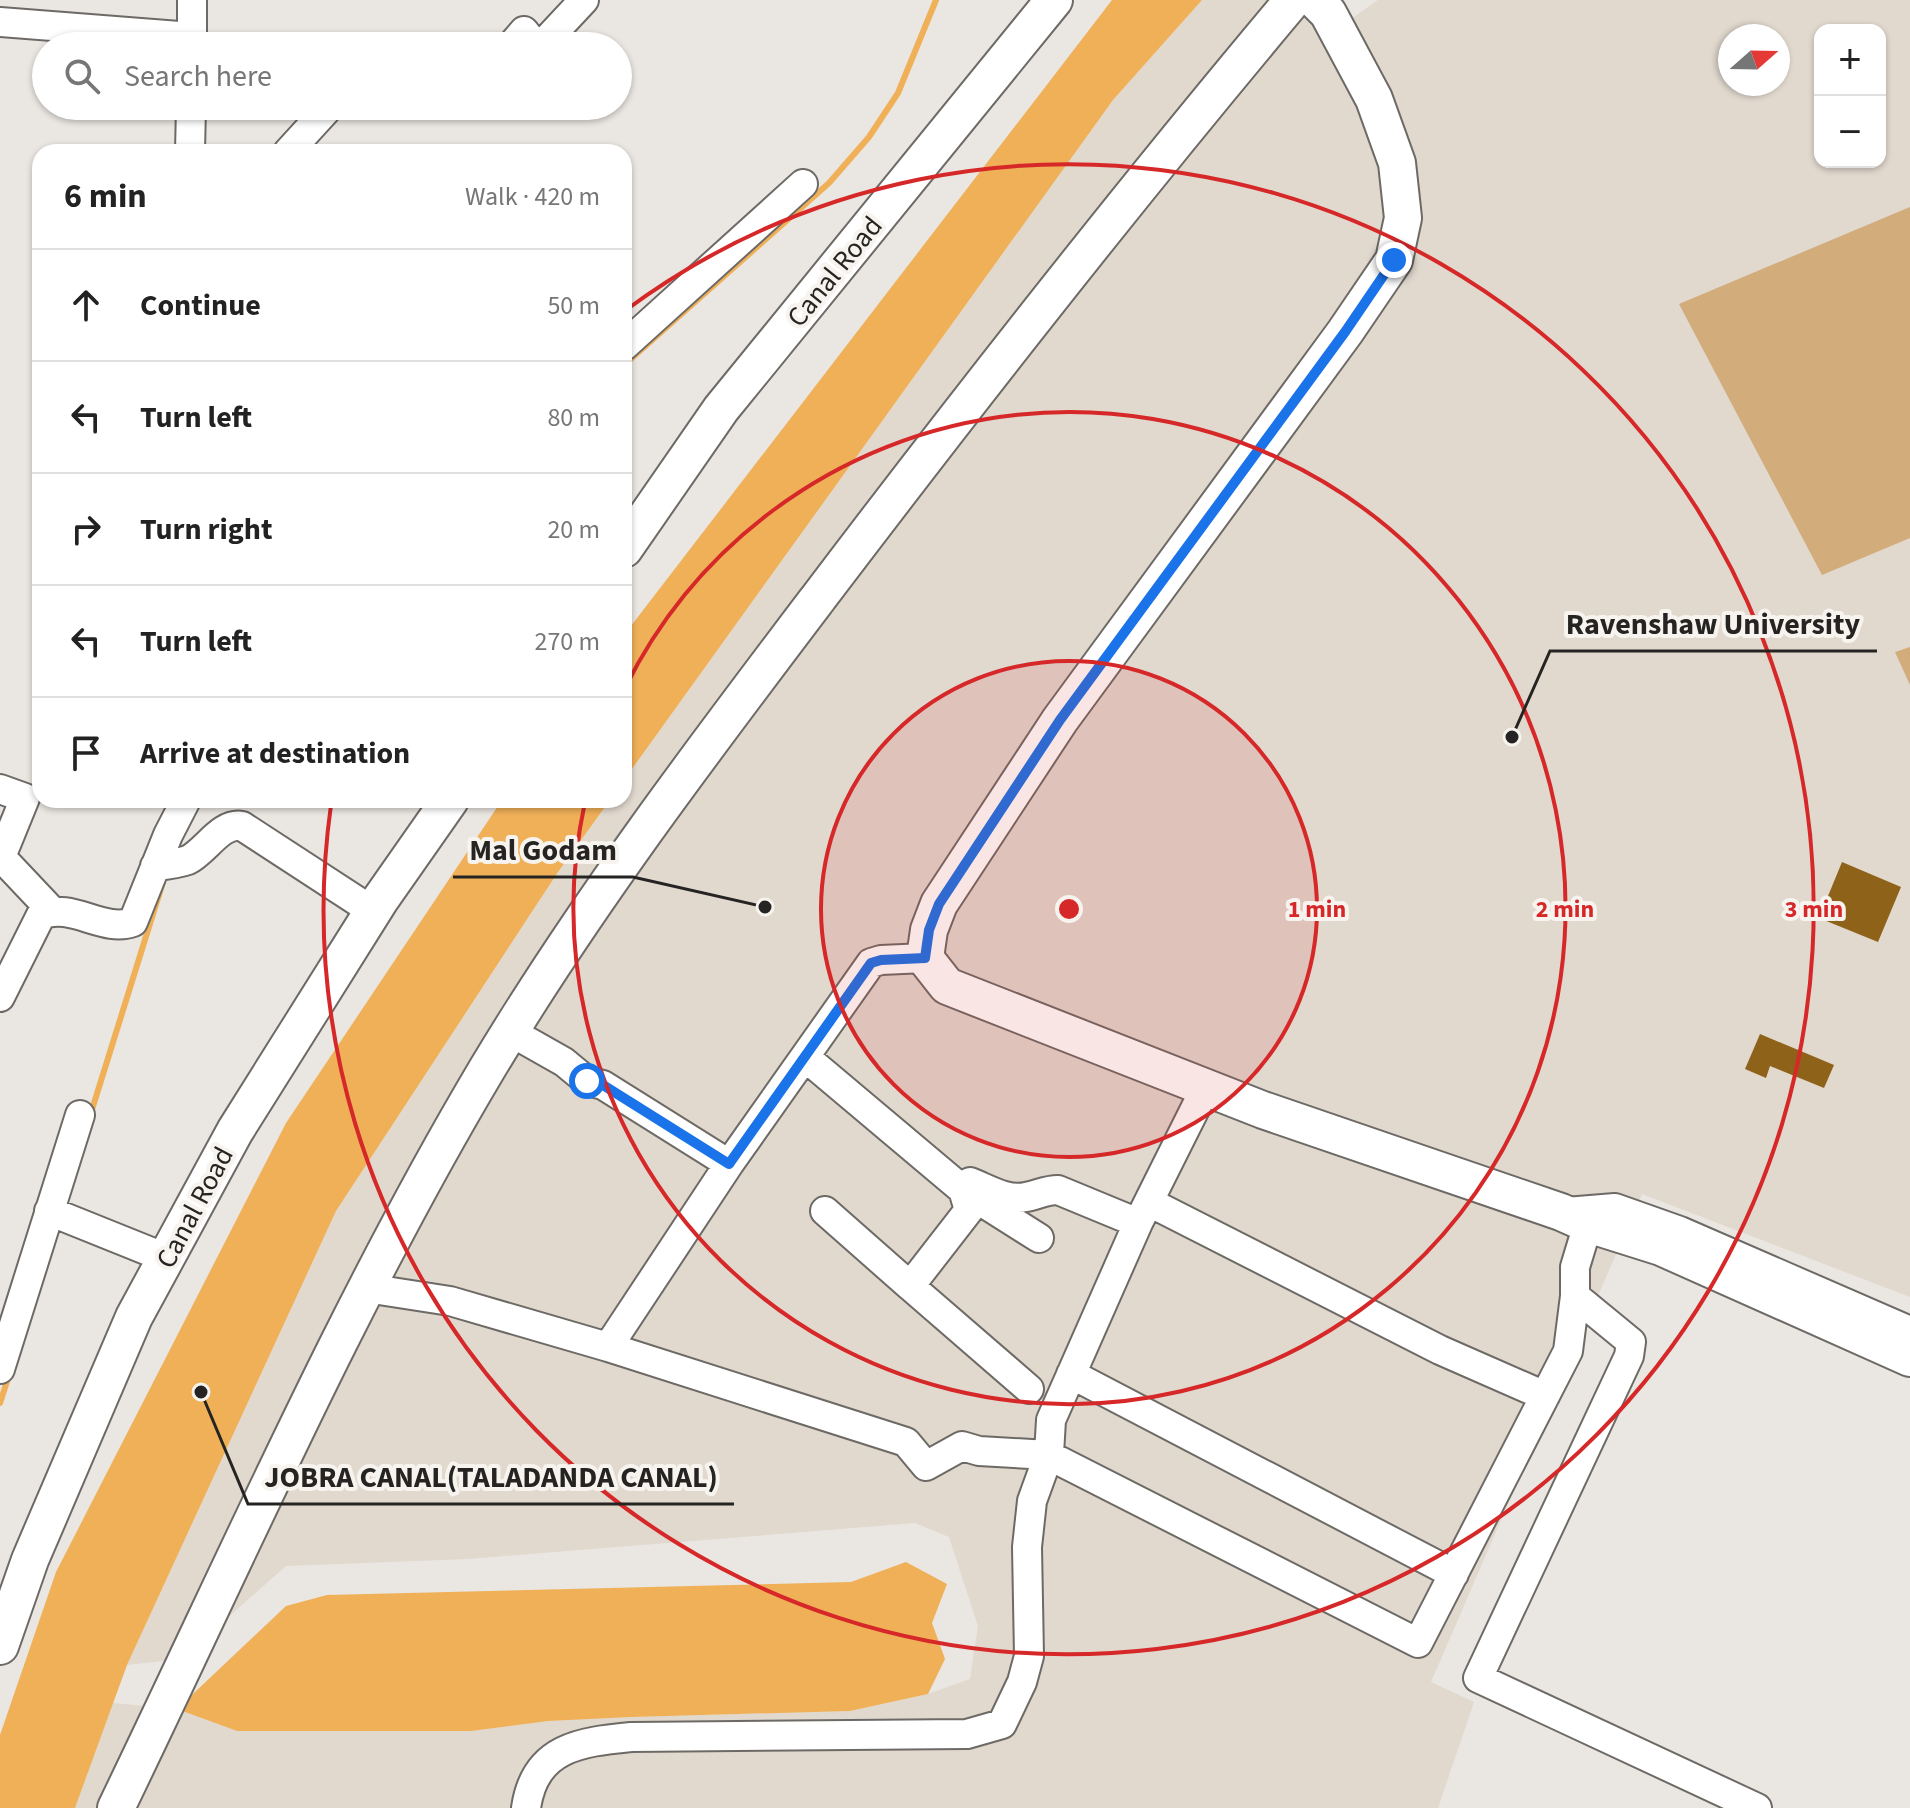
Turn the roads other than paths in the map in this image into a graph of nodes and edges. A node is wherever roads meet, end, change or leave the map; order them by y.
1 (192, 0) edge
2 (584, 0) edge
3 (1054, 0) edge
4 (1329, 4) edge
5 (1276, 6) edge
6 (0, 22) edge
7 (96, 32) edge
8 (192, 32) edge
9 (553, 32) edge
10 (191, 120) edge
11 (317, 120) edge
12 (190, 144) edge
13 (295, 144) edge
14 (803, 184) dead end
15 (632, 339) edge
16 (632, 537) edge
17 (0, 789) edge
18 (182, 808) edge
19 (445, 808) edge
20 (155, 866) junction
21 (52, 911) junction
22 (374, 912) junction
23 (925, 958) junction
24 (0, 997) edge
25 (511, 1032) junction
26 (805, 1057) junction
27 (1206, 1087) junction
28 (80, 1115) dead end
29 (729, 1164) junction
30 (963, 1190) junction
31 (49, 1211) junction
32 (825, 1211) dead end
33 (1143, 1212) junction
34 (1575, 1218) junction
35 (1039, 1238) dead end
36 (166, 1258) junction
37 (910, 1286) junction
38 (366, 1288) junction
39 (1575, 1296) junction
40 (1910, 1331) edge
41 (608, 1347) junction
42 (1910, 1358) edge
43 (0, 1369) edge
44 (1071, 1374) junction
45 (1029, 1389) dead end
46 (1545, 1396) junction
47 (1048, 1455) junction
48 (1454, 1574) junction
49 (0, 1646) edge
50 (116, 1808) edge
51 (526, 1808) edge
52 (1757, 1808) edge

1 - 8 street
2 - 9 street
3 - 16 main road, Canal Road
4 - 23 main road
5 - 25 main road
6 - 7 street
10 - 12 street
11 - 13 street
14 - 15 street
17 - 21 street
18 - 20 street
19 - 22 main road, Canal Road
20 - 21 street
20 - 22 street
21 - 24 street
22 - 36 main road, Canal Road
23 - 26 street
23 - 27 main road
25 - 29 street
25 - 38 main road
26 - 29 street
26 - 30 street
27 - 33 street
27 - 34 main road
28 - 31 street
29 - 41 street
30 - 33 street
30 - 35 street
30 - 37 street
31 - 36 street
31 - 43 street
32 - 37 street
33 - 44 street
33 - 46 street
34 - 39 street
34 - 40 street
34 - 42 main road
36 - 49 main road, Canal Road
37 - 45 street
38 - 41 street
38 - 50 main road
39 - 46 street
39 - 52 street
41 - 47 street
44 - 47 street
44 - 48 street
46 - 48 street
47 - 48 street
47 - 51 street

